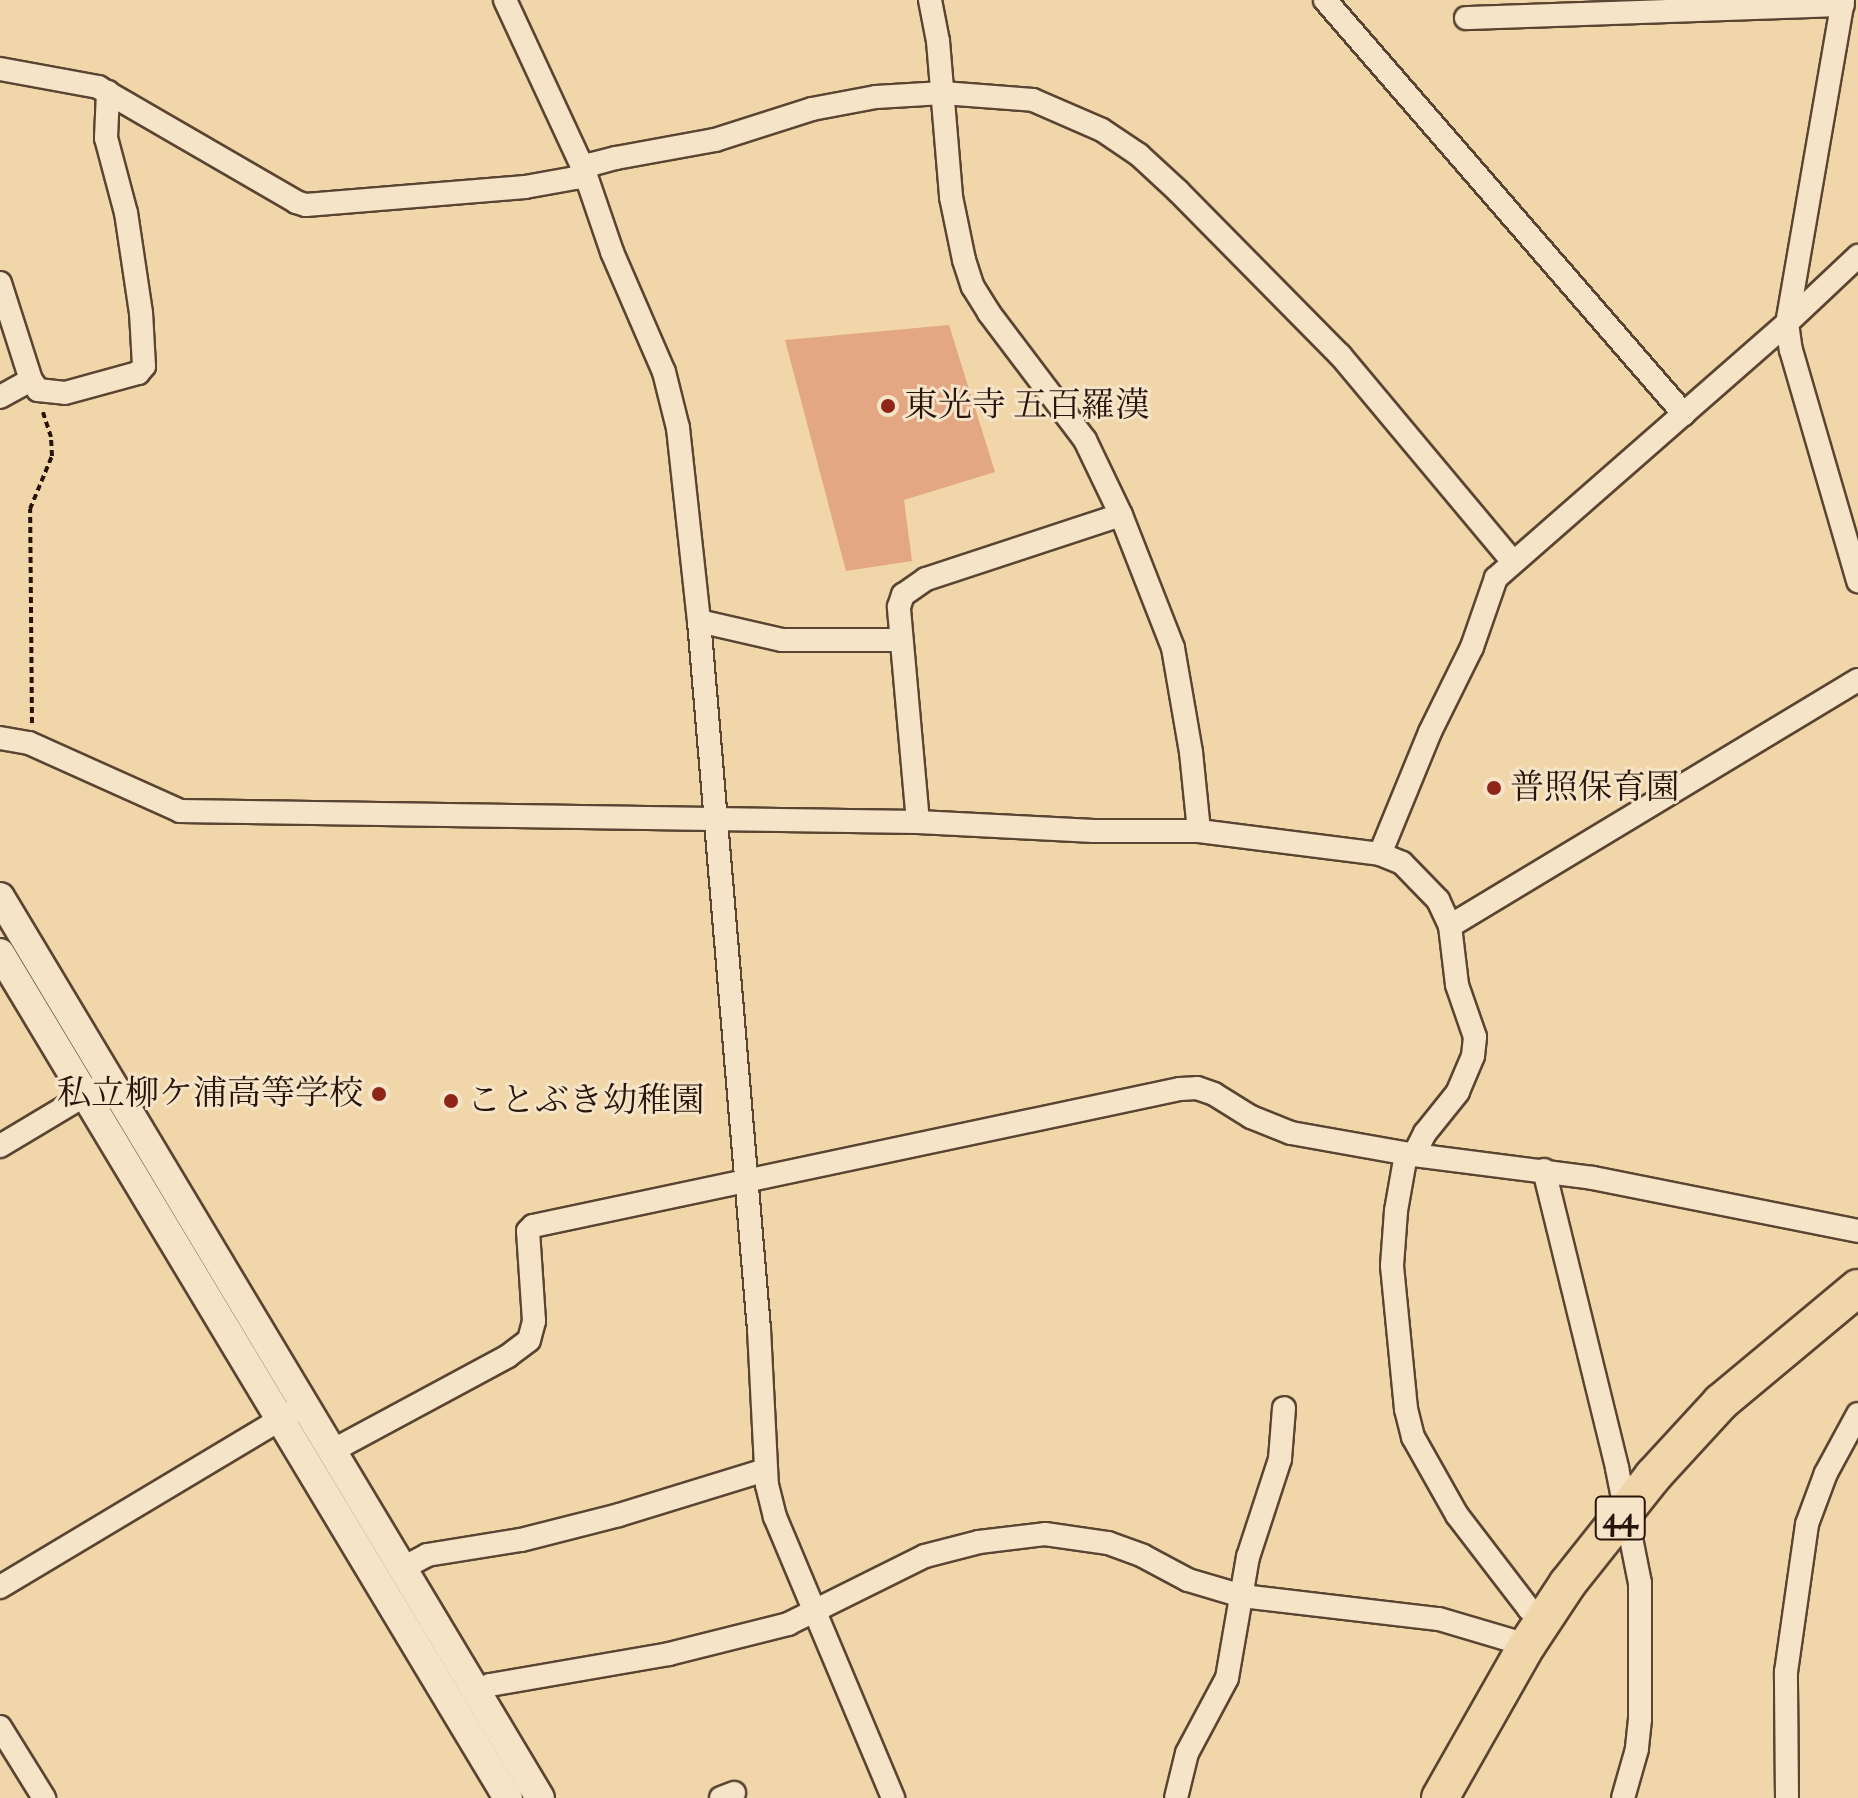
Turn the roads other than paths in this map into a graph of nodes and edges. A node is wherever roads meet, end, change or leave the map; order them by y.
1 (505, 0) edge
2 (930, 0) edge
3 (1325, 0) edge
4 (1843, 2) edge
5 (1716, 5) edge
6 (1568, 7) edge
7 (1466, 18) dead end
8 (0, 69) edge
9 (108, 92) junction
10 (943, 93) junction
11 (584, 170) junction
12 (1858, 256) edge
13 (0, 283) edge
14 (1787, 323) junction
15 (39, 386) junction
16 (0, 397) edge
17 (1684, 414) junction
18 (1121, 515) junction
19 (1512, 561) junction
20 (1858, 581) edge
21 (699, 621) junction
22 (901, 640) junction
23 (1858, 680) edge
24 (0, 738) edge
25 (713, 821) junction
26 (918, 822) junction
27 (1199, 831) junction
28 (1380, 854) junction
29 (0, 897) edge
30 (1450, 926) junction
31 (0, 953) edge
32 (97, 1088) junction
33 (0, 1146) edge
34 (1410, 1154) junction
35 (1544, 1170) junction
36 (746, 1183) junction
37 (1858, 1231) edge
38 (1858, 1288) edge
39 (1284, 1408) dead end
40 (291, 1412) junction
41 (1858, 1414) edge
42 (330, 1452) junction
43 (765, 1470) junction
44 (1626, 1511) junction
45 (401, 1569) junction
46 (0, 1587) edge
47 (1242, 1596) junction
48 (814, 1612) junction
49 (1535, 1633) junction
50 (476, 1693) junction
51 (0, 1727) edge
52 (44, 1798) edge
53 (508, 1798) edge
54 (540, 1798) edge
55 (893, 1798) edge
56 (1176, 1798) edge
57 (1440, 1798) edge
58 (1623, 1798) edge
59 (1787, 1798) edge

1 - 11 street
2 - 10 street
3 - 17 street
4 - 5 street
4 - 14 street
5 - 6 street
6 - 7 street
8 - 9 street
9 - 11 street
9 - 15 street
10 - 11 street
10 - 18 street
10 - 19 street
11 - 21 street
12 - 14 street
13 - 15 street
14 - 17 street
14 - 20 street
15 - 16 street
17 - 19 street
18 - 22 street
18 - 27 street
19 - 28 street
21 - 22 street
21 - 25 street
22 - 26 street
23 - 30 street
24 - 25 street
25 - 26 street
25 - 36 street
26 - 27 street
27 - 28 street
28 - 30 street
29 - 32 street
30 - 34 street
31 - 32 street
32 - 33 street
32 - 40 street
34 - 35 street
34 - 36 street
34 - 49 street
35 - 37 street
35 - 44 street
36 - 42 street
36 - 43 street
38 - 44 main road, 44
39 - 47 street
40 - 42 street
40 - 46 street
40 - 53 street
41 - 59 street
42 - 45 street
43 - 45 street
43 - 48 street
44 - 49 main road, 44
44 - 58 street
45 - 50 street
47 - 48 street
47 - 49 street
47 - 56 street
48 - 50 street
48 - 55 street
49 - 57 main road, 44
50 - 54 street
51 - 52 street

